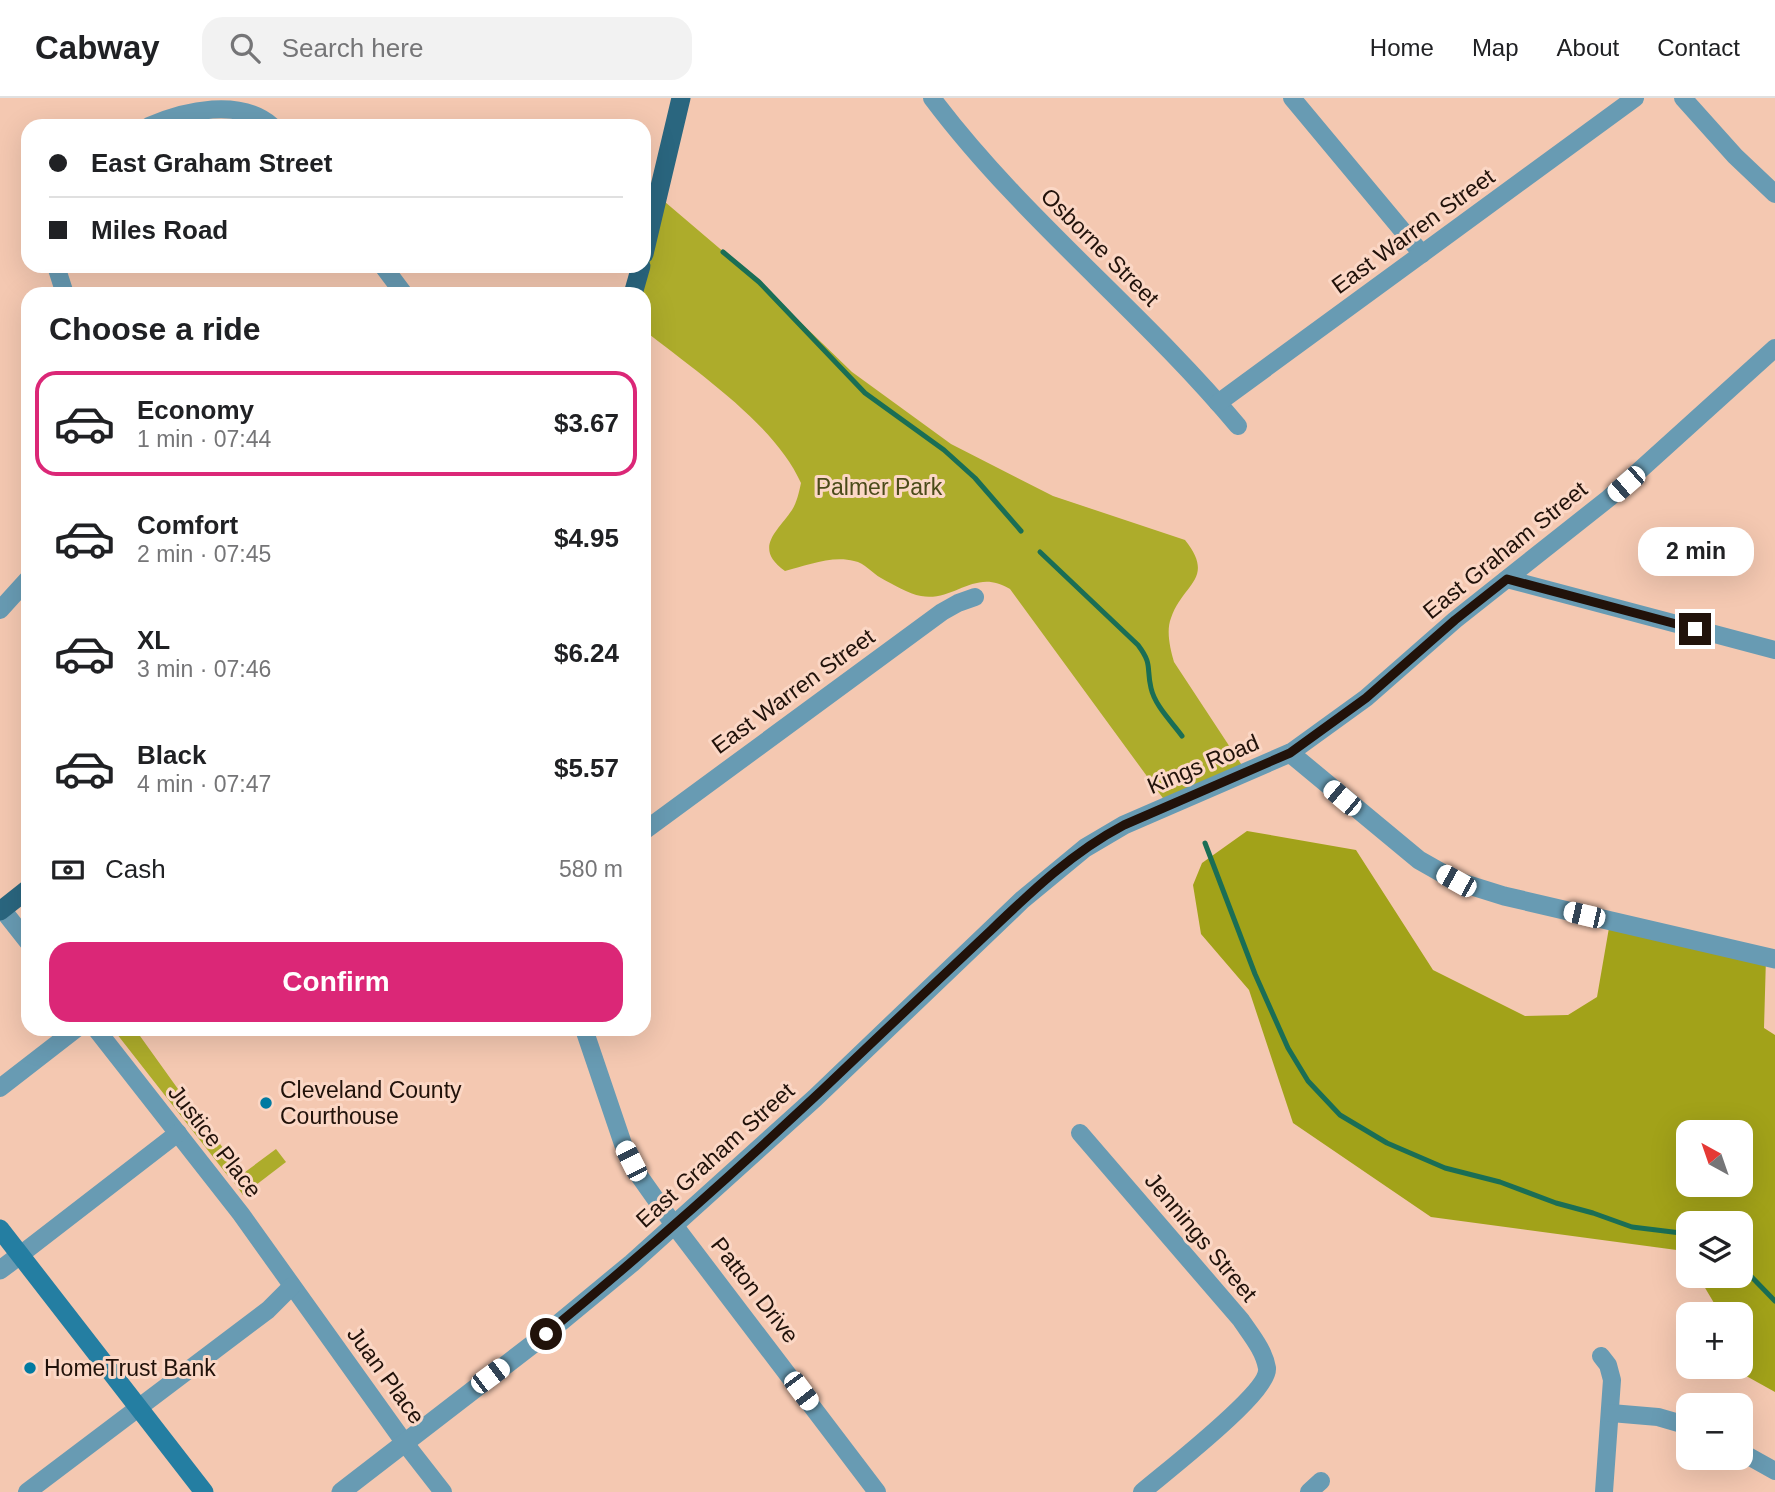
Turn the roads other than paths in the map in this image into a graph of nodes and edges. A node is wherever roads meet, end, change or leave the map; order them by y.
1 (932, 98) edge
2 (1292, 98) edge
3 (1635, 98) edge
4 (1683, 98) edge
5 (678, 100) edge
6 (166, 119) edge
7 (264, 119) edge
8 (1775, 194) edge
9 (651, 222) edge
10 (1422, 254) junction
11 (1775, 348) edge
12 (1219, 403) junction
13 (1238, 426) dead end
14 (1507, 579) junction
15 (21, 587) edge
16 (975, 597) dead end
17 (0, 610) edge
18 (1775, 650) edge
19 (1290, 753) junction
20 (651, 826) edge
21 (1105, 835) joint
22 (21, 894) edge
23 (1, 910) edge
24 (21, 934) edge
25 (1772, 954) edge
26 (67, 1036) edge
27 (102, 1036) edge
28 (586, 1036) edge
29 (0, 1088) edge
30 (178, 1133) junction
31 (1080, 1133) dead end
32 (674, 1225) junction
33 (0, 1229) edge
34 (20, 1255) junction
35 (0, 1270) edge
36 (292, 1286) junction
37 (1601, 1356) dead end
38 (138, 1408) junction
39 (1611, 1413) junction
40 (1676, 1422) edge
41 (404, 1442) junction
42 (1753, 1459) edge
43 (1775, 1471) edge
44 (27, 1492) edge
45 (204, 1492) edge
46 (341, 1492) edge
47 (443, 1492) edge
48 (877, 1492) edge
49 (1142, 1492) edge
50 (1604, 1492) edge

1 - 12 street, Osborne Street
2 - 10 street
3 - 10 street, East Warren Street
4 - 8 street
5 - 9 main road
6 - 7 street
10 - 12 street, East Warren Street
11 - 14 street, East Graham Street
12 - 13 street, Osborne Street
14 - 18 street
14 - 19 street, East Graham Street
15 - 17 street
16 - 20 street, East Warren Street
19 - 21 street, Kings Road
19 - 25 street, Kings Road
21 - 32 street, East Graham Street
22 - 23 main road
23 - 24 street
26 - 29 street
27 - 30 street, Justice Place
28 - 32 street, Patton Drive
30 - 34 street
30 - 36 street, Justice Place
31 - 49 street, Jennings Street
32 - 41 street, East Graham Street
32 - 48 street, Patton Drive
33 - 34 main road
34 - 35 street
34 - 38 main road
36 - 38 street
36 - 41 street, Juan Place
37 - 39 street
38 - 44 street
38 - 45 main road
39 - 40 street
39 - 50 street
41 - 46 street, East Graham Street
41 - 47 street, Juan Place
42 - 43 street

